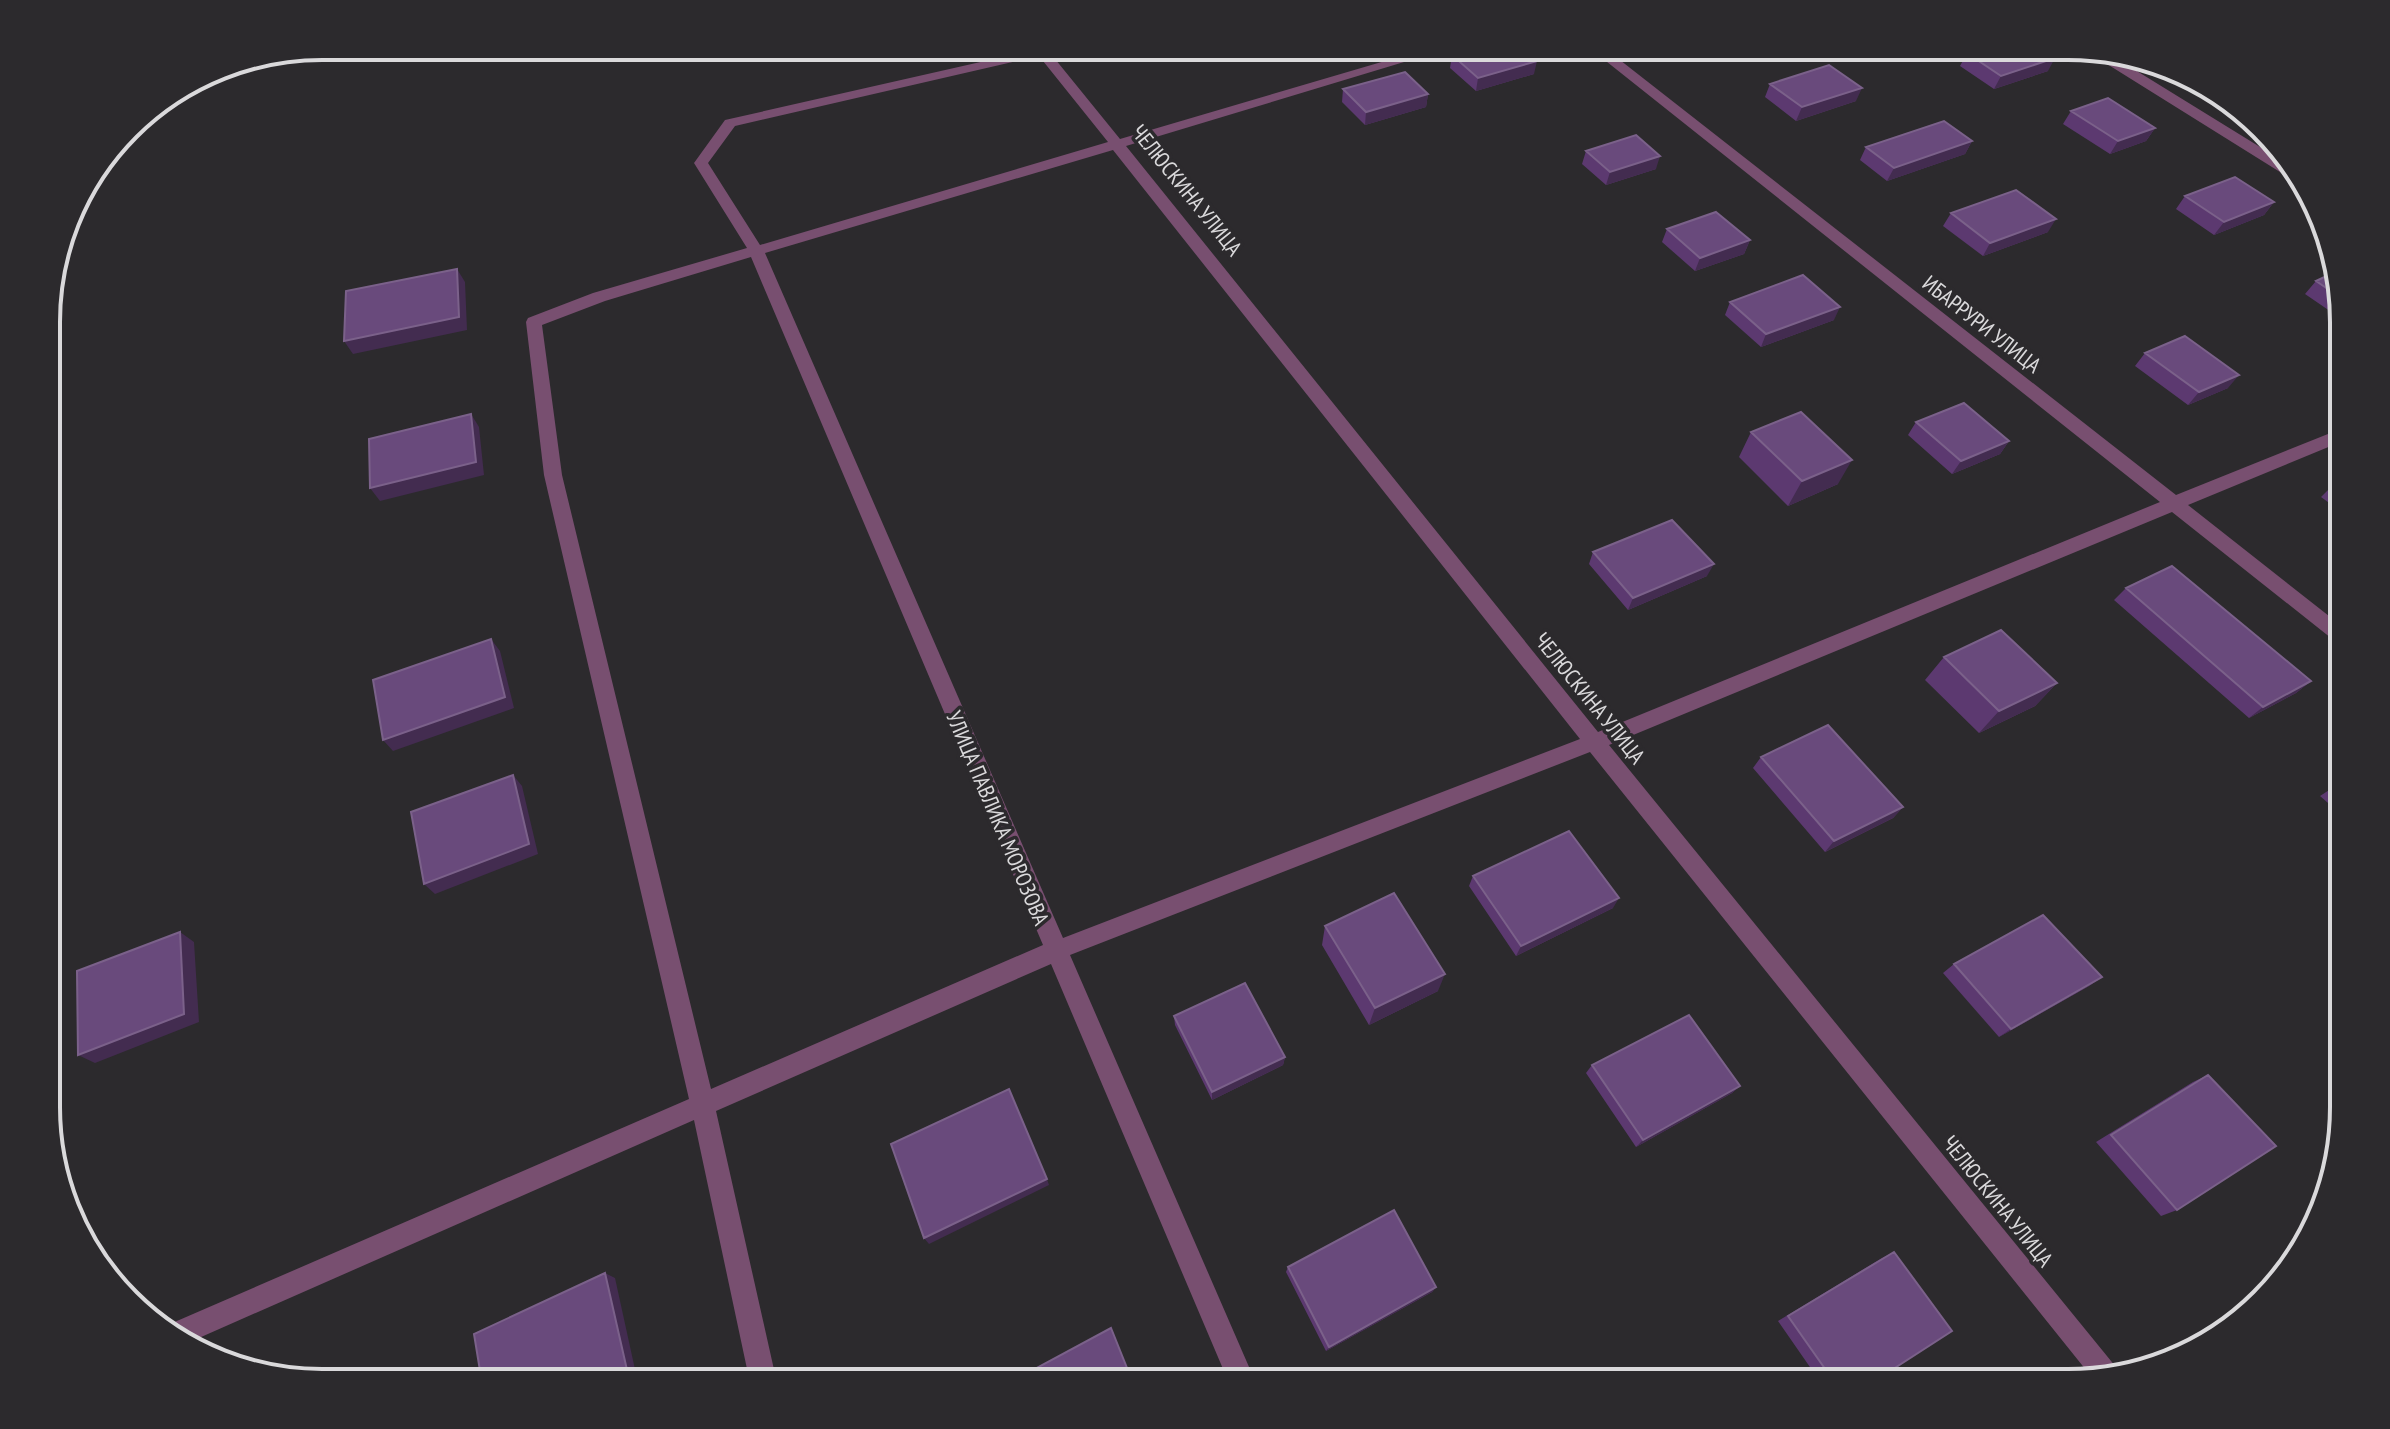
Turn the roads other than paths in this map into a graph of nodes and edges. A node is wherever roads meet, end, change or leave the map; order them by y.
1 (995, 60) edge
2 (1050, 60) edge
3 (1402, 60) edge
4 (1612, 60) edge
5 (2119, 66) edge
6 (1118, 142) junction
7 (2278, 165) edge
8 (756, 251) junction
9 (2329, 440) edge
10 (2176, 505) junction
11 (2329, 626) edge
12 (1594, 742) junction
13 (1055, 951) junction
14 (703, 1105) junction
15 (186, 1330) edge
16 (2101, 1367) edge
17 (1237, 1368) edge
18 (761, 1369) edge

1 - 8 street, УЛИЦА ПАВЛИКА МОРОЗОВА
2 - 6 street, ЧЕЛЮСКИНА УЛИЦА
3 - 6 street
4 - 10 street, ИБАРРУРИ УЛИЦА
5 - 7 street
6 - 8 street
6 - 12 street, ЧЕЛЮСКИНА УЛИЦА
8 - 13 street, УЛИЦА ПАВЛИКА МОРОЗОВА
8 - 14 street
9 - 10 street
10 - 11 street, ИБАРРУРИ УЛИЦА
10 - 12 street
12 - 13 street
12 - 16 street, ЧЕЛЮСКИНА УЛИЦА
13 - 14 street
13 - 17 street, УЛИЦА ПАВЛИКА МОРОЗОВА
14 - 15 street
14 - 18 street

